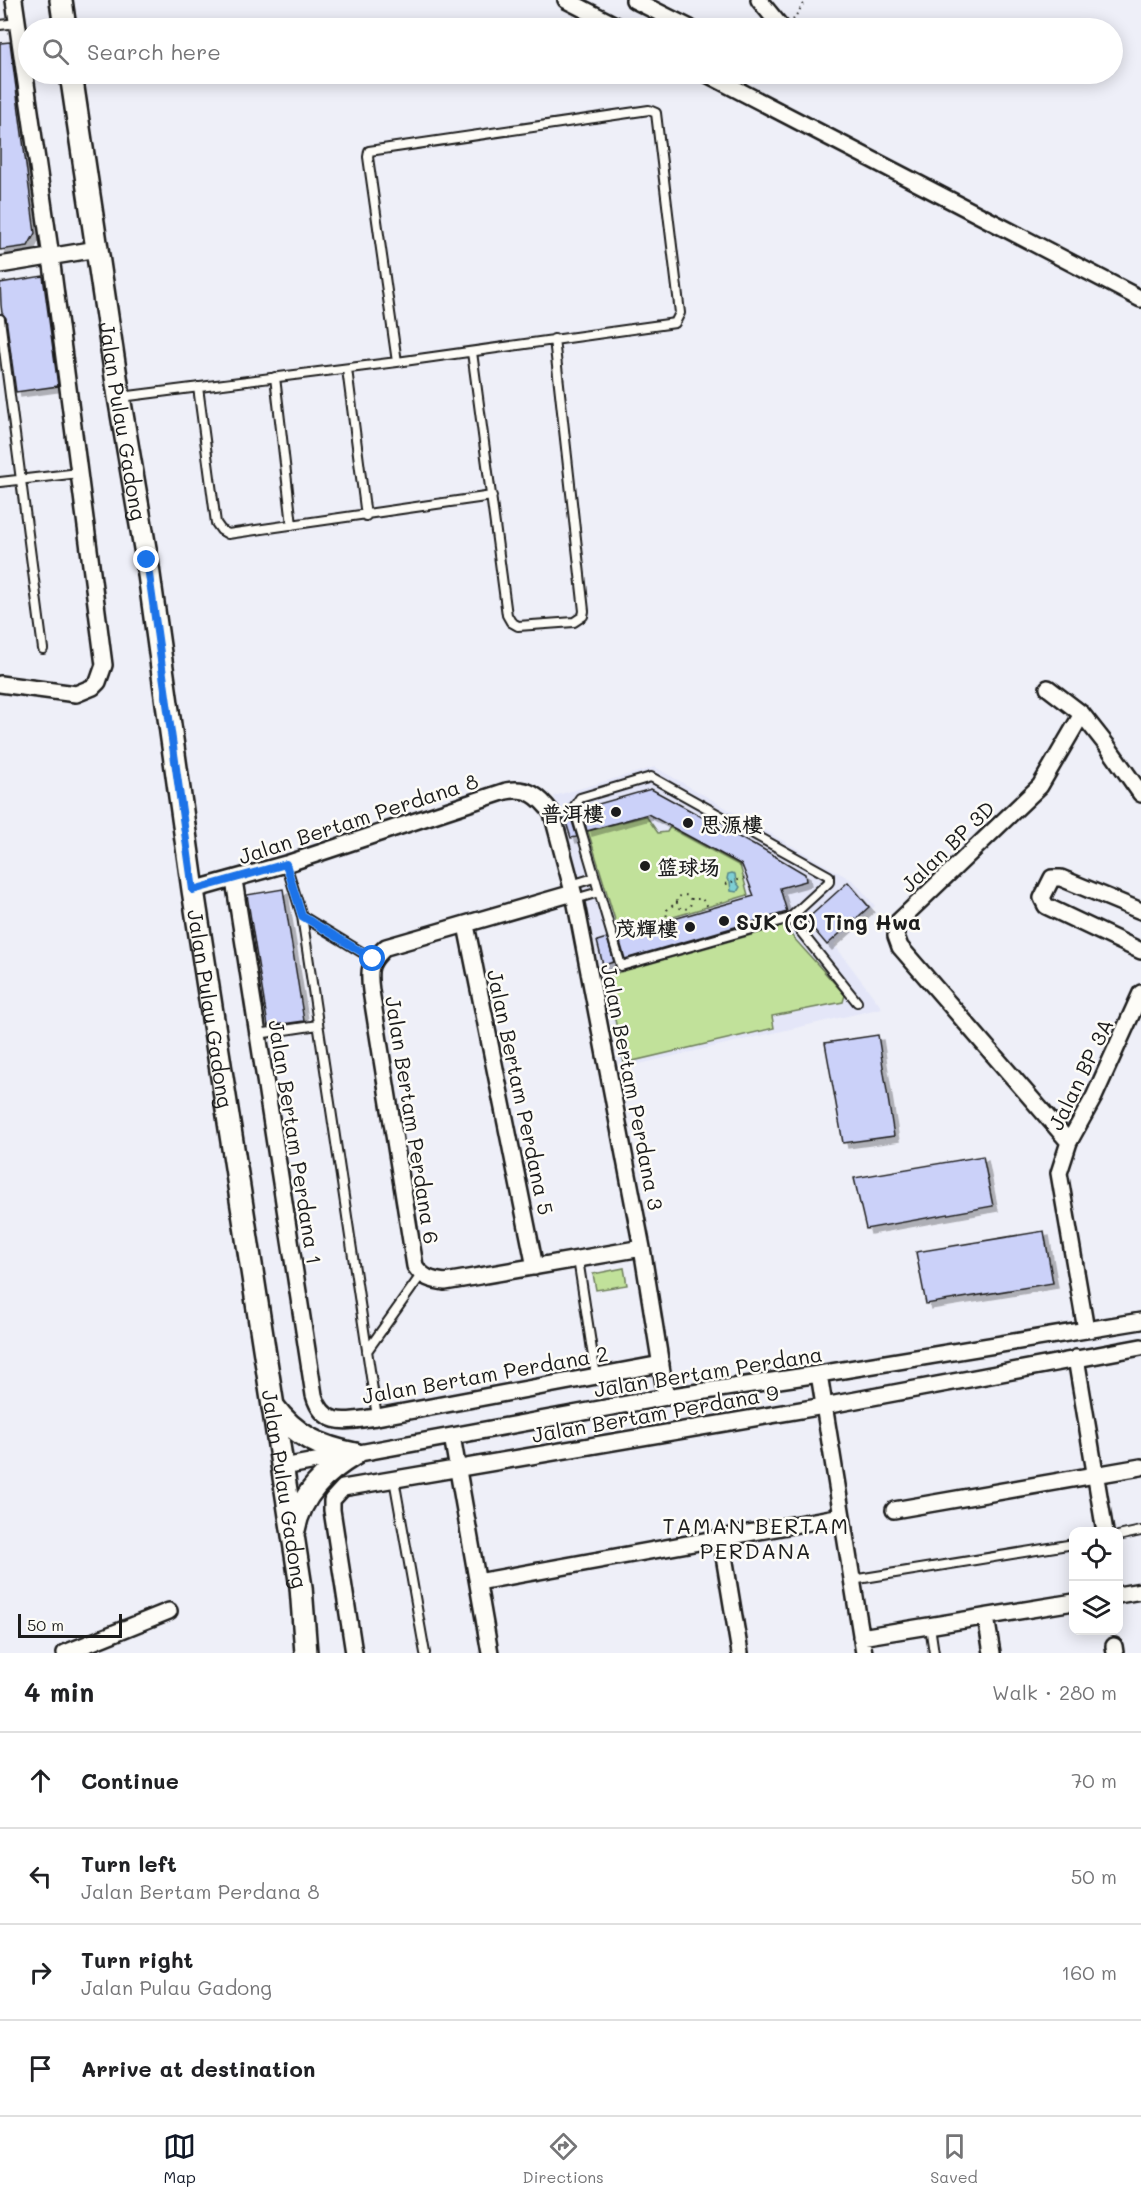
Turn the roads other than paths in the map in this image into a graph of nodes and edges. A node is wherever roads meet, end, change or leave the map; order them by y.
1 (14, 0) edge
2 (61, 0) edge
3 (566, 0) edge
4 (634, 0) edge
5 (759, 0) edge
6 (64, 18) edge
7 (601, 18) edge
8 (670, 18) edge
9 (774, 18) edge
10 (18, 23) joint
11 (0, 25) edge
12 (27, 84) edge
13 (73, 84) edge
14 (726, 84) edge
15 (97, 249) junction
16 (51, 257) junction
17 (0, 265) edge
18 (1141, 299) edge
19 (0, 319) edge
20 (554, 339) junction
21 (472, 352) junction
22 (397, 362) junction
23 (347, 369) junction
24 (275, 378) junction
25 (198, 387) junction
26 (119, 397) junction
27 (79, 472) junction
28 (21, 479) junction
29 (0, 482) edge
30 (492, 496) junction
31 (366, 516) junction
32 (292, 525) junction
33 (43, 649) dead end
34 (0, 684) edge
35 (1048, 688) dead end
36 (1082, 714) junction
37 (536, 794) joint
38 (1141, 794) edge
39 (286, 864) junction
40 (594, 878) junction
41 (234, 880) junction
42 (193, 890) junction
43 (598, 892) junction
44 (573, 893) junction
45 (1141, 911) edge
46 (302, 916) junction
47 (790, 918) junction
48 (466, 925) junction
49 (1141, 951) edge
50 (373, 959) junction
51 (1141, 993) edge
52 (857, 1002) dead end
53 (318, 1025) junction
54 (258, 1034) junction
55 (1069, 1142) junction
56 (642, 1248) junction
57 (578, 1259) junction
58 (535, 1267) junction
59 (426, 1278) junction
60 (1141, 1321) edge
61 (1086, 1330) junction
62 (1141, 1347) edge
63 (367, 1352) junction
64 (1076, 1358) junction
65 (661, 1364) junction
66 (819, 1374) junction
67 (596, 1376) junction
68 (666, 1397) junction
69 (272, 1404) junction
70 (824, 1406) junction
71 (320, 1410) joint
72 (377, 1417) junction
73 (452, 1436) junction
74 (355, 1454) junction
75 (283, 1467) junction
76 (1141, 1467) edge
77 (458, 1468) junction
78 (1095, 1474) junction
79 (394, 1479) junction
80 (894, 1510) dead end
81 (842, 1516) junction
82 (1104, 1527) edge
83 (1141, 1532) edge
84 (293, 1534) junction
85 (1123, 1535) edge
86 (721, 1538) junction
87 (1069, 1545) edge
88 (852, 1580) junction
89 (478, 1582) junction
90 (301, 1587) junction
91 (1141, 1591) edge
92 (1123, 1594) edge
93 (1069, 1603) edge
94 (169, 1611) dead end
95 (986, 1617) junction
96 (305, 1623) junction
97 (930, 1626) junction
98 (861, 1637) junction
99 (65, 1653) edge
100 (300, 1653) edge
101 (306, 1653) edge
102 (316, 1653) edge
103 (354, 1653) edge
104 (424, 1653) edge
105 (490, 1653) edge
106 (740, 1653) edge
107 (864, 1653) edge
108 (934, 1653) edge
109 (992, 1653) edge

1 - 10 street
2 - 6 main road
3 - 7 street
4 - 8 street
5 - 9 street
10 - 11 lane
12 - 16 street
13 - 15 main road, Jalan Pulau Gadong
14 - 18 street
15 - 16 street
15 - 26 main road, Jalan Pulau Gadong
16 - 17 street
16 - 27 street
19 - 28 lane
20 - 21 lane
20 - 22 lane
20 - 30 lane
21 - 22 lane
21 - 30 lane
22 - 23 lane
23 - 24 lane
23 - 31 lane
24 - 25 lane
24 - 32 lane
25 - 26 lane
25 - 32 lane
26 - 42 main road, Jalan Pulau Gadong
27 - 28 lane
27 - 34 street
28 - 29 lane
28 - 33 lane
30 - 31 lane
31 - 32 lane
35 - 36 street
36 - 38 street
36 - 55 street, Jalan BP 3D
37 - 39 street, Jalan Bertam Perdana 8
37 - 44 street, Jalan Bertam Perdana 3
39 - 41 street, Jalan Bertam Perdana 8
39 - 46 lane
40 - 43 lane
40 - 44 lane
40 - 47 lane
41 - 42 street, Jalan Bertam Perdana 8
41 - 54 street, Jalan Bertam Perdana 1
42 - 69 main road, Jalan Pulau Gadong
43 - 44 lane
43 - 47 lane
44 - 48 street
44 - 56 street, Jalan Bertam Perdana 3
45 - 49 street
46 - 50 lane
46 - 53 lane
47 - 52 lane
48 - 50 street
48 - 58 street, Jalan Bertam Perdana 5
50 - 59 street, Jalan Bertam Perdana 6
51 - 55 street, Jalan BP 3A
53 - 54 lane
53 - 63 lane
54 - 71 street, Jalan Bertam Perdana 1
55 - 61 street, Jalan BP 3A
56 - 57 street
56 - 65 street, Jalan Bertam Perdana 3
57 - 58 street
57 - 67 lane
58 - 59 street
59 - 63 lane
60 - 61 street, Jalan Bertam Perdana
61 - 66 street, Jalan Bertam Perdana
62 - 64 street, Jalan Bertam Perdana 9
63 - 72 lane
64 - 70 street, Jalan Bertam Perdana 9
64 - 78 street
65 - 67 street, Jalan Bertam Perdana 2
65 - 68 street, Jalan Bertam Perdana 3
66 - 68 street, Jalan Bertam Perdana
66 - 70 street
67 - 72 street, Jalan Bertam Perdana 2
68 - 73 street, Jalan Bertam Perdana
69 - 74 main road
69 - 75 main road, Jalan Pulau Gadong
70 - 77 street, Jalan Bertam Perdana 9
70 - 81 street
71 - 72 street, Jalan Bertam Perdana 2
73 - 74 street, Jalan Bertam Perdana
73 - 77 street
74 - 75 street, Jalan Bertam Perdana
74 - 84 main road
75 - 84 main road, Jalan Pulau Gadong
76 - 78 street
77 - 79 street, Jalan Bertam Perdana 9
77 - 89 street
78 - 80 street
78 - 82 street
79 - 103 street, Jalan Bertam Perdana 9
79 - 104 lane
81 - 86 street
81 - 88 street
83 - 85 lane
84 - 90 main road, Jalan Pulau Gadong
86 - 89 street
86 - 106 street
87 - 88 lane
88 - 98 street
89 - 105 street
90 - 96 main road, Jalan Pulau Gadong
90 - 102 main road
91 - 92 street
93 - 95 street
94 - 99 street
95 - 97 street
95 - 109 street
96 - 100 main road, Jalan Pulau Gadong
96 - 101 main road, Jalan Pulau Gadong
97 - 98 street
97 - 108 lane
98 - 107 street

